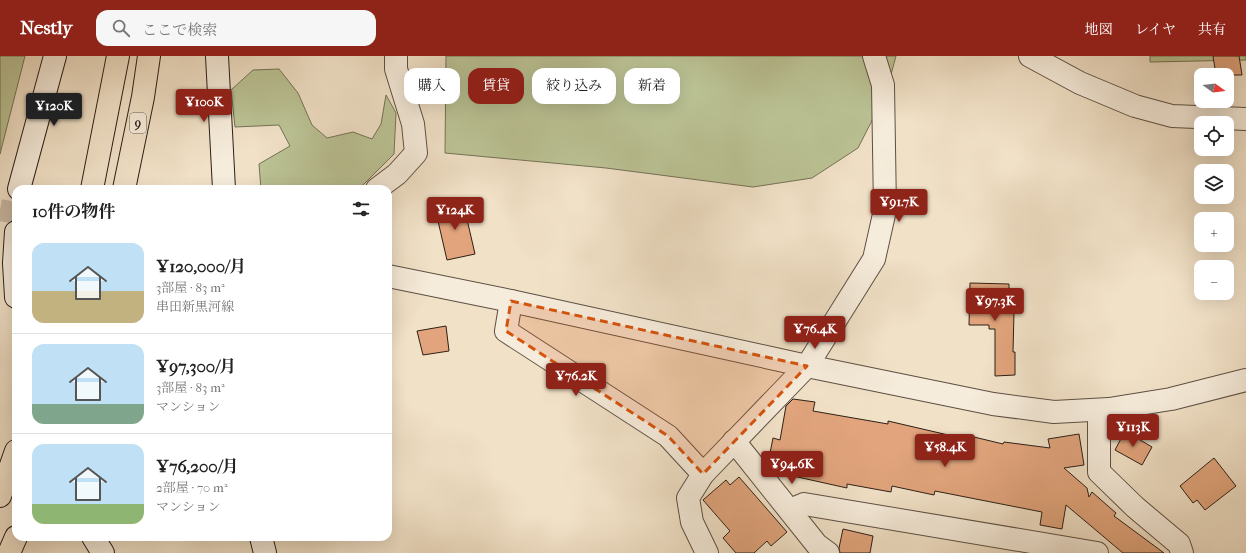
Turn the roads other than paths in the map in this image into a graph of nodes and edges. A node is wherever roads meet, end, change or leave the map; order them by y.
1 (55, 56) edge
2 (118, 56) edge
3 (149, 56) edge
4 (217, 56) edge
5 (396, 56) edge
6 (874, 56) edge
7 (1030, 56) edge
8 (1246, 119) edge
9 (21, 185) edge
10 (93, 185) edge
11 (125, 185) edge
12 (224, 185) edge
13 (383, 185) edge
14 (392, 277) edge
15 (511, 301) junction
16 (807, 366) junction
17 (1246, 380) edge
18 (1099, 410) junction
19 (734, 441) junction
20 (12, 462) edge
21 (703, 474) junction
22 (0, 496) edge
23 (790, 510) junction
24 (14, 541) edge
25 (96, 541) edge
26 (262, 541) edge
27 (9, 553) edge
28 (103, 553) edge
29 (265, 553) edge
30 (707, 553) edge
31 (828, 553) edge
32 (1097, 553) edge
33 (1182, 553) edge

1 - 9 street
2 - 10 main road
3 - 11 main road, 9
4 - 12 street
5 - 13 street
6 - 16 street
7 - 8 street
14 - 15 street
15 - 16 street
15 - 21 street
16 - 18 street
16 - 19 street
17 - 18 street
18 - 33 street
19 - 21 street
19 - 23 street
20 - 22 main road
21 - 30 street
23 - 31 street
23 - 32 street
24 - 27 main road
25 - 28 street
26 - 29 street

